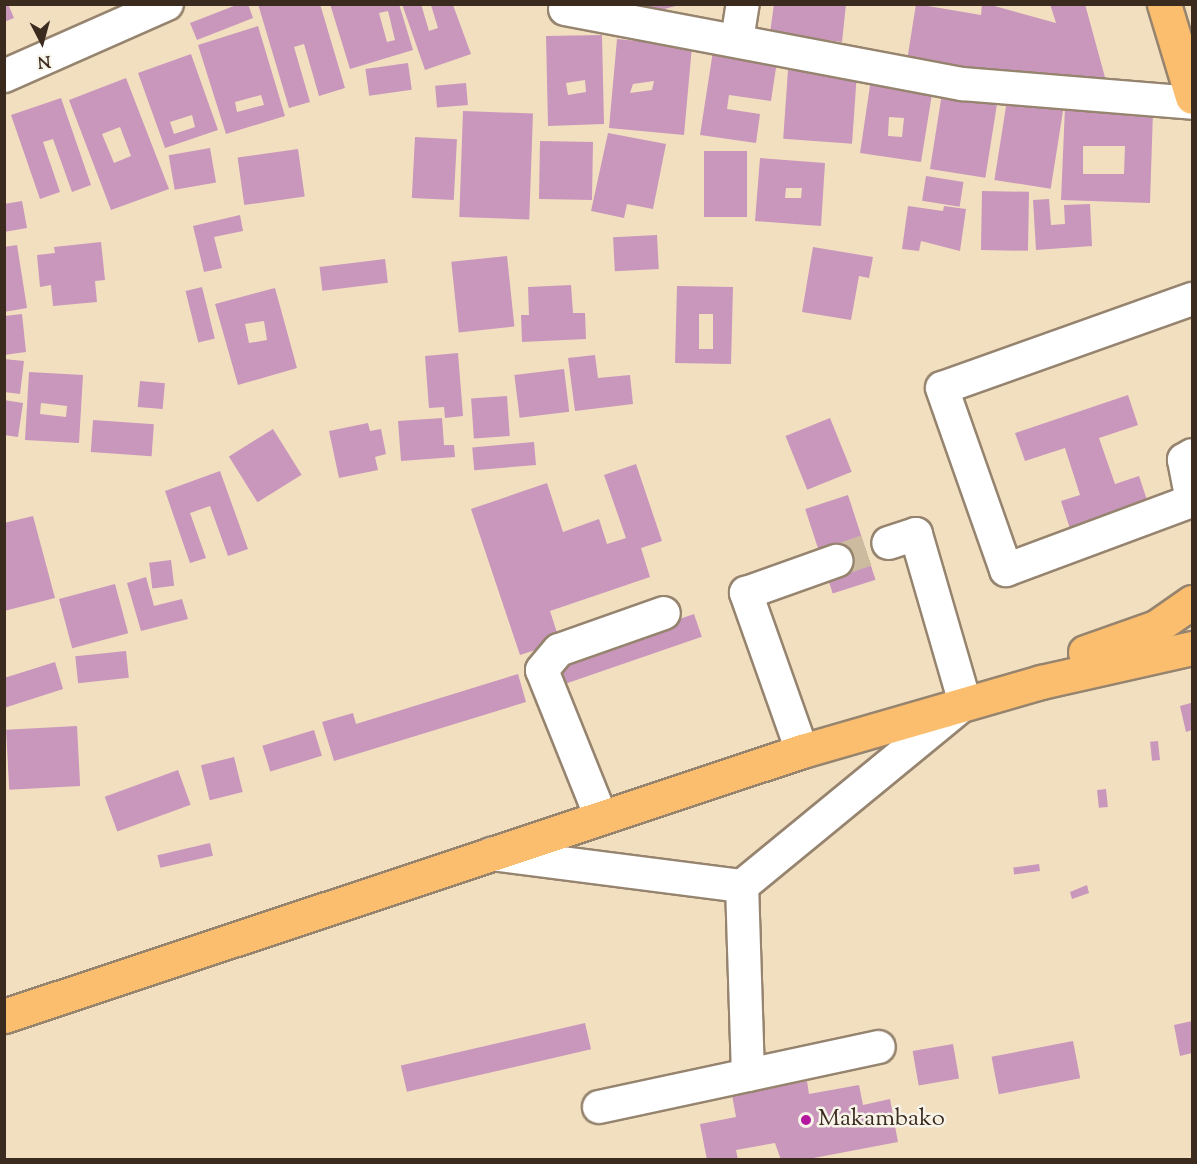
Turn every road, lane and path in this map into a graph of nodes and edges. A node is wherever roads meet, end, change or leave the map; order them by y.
1 (743, 4) edge
2 (1164, 4) edge
3 (153, 8) edge
4 (565, 9) dead end
5 (737, 40) junction
6 (4, 76) edge
7 (1192, 97) edge
8 (1192, 103) edge
9 (1192, 299) edge
10 (1192, 455) edge
11 (888, 543) tunnel mouth
12 (836, 561) tunnel mouth
13 (1192, 602) edge
14 (664, 613) dead end
15 (1192, 648) edge
16 (965, 703) junction
17 (802, 751) junction
18 (601, 817) junction
19 (491, 854) junction
20 (742, 886) junction
21 (4, 1016) edge
22 (879, 1047) dead end
23 (748, 1075) junction
24 (599, 1107) dead end

1 - 5 street
2 - 7 highway
3 - 6 street
4 - 5 street
5 - 8 street
9 - 10 street
11 - 16 street
12 - 17 street
13 - 16 highway
14 - 18 street
15 - 16 highway
16 - 17 highway
16 - 20 street
17 - 18 highway
18 - 19 highway
19 - 20 street
19 - 21 highway
20 - 23 street
22 - 23 street
23 - 24 street

